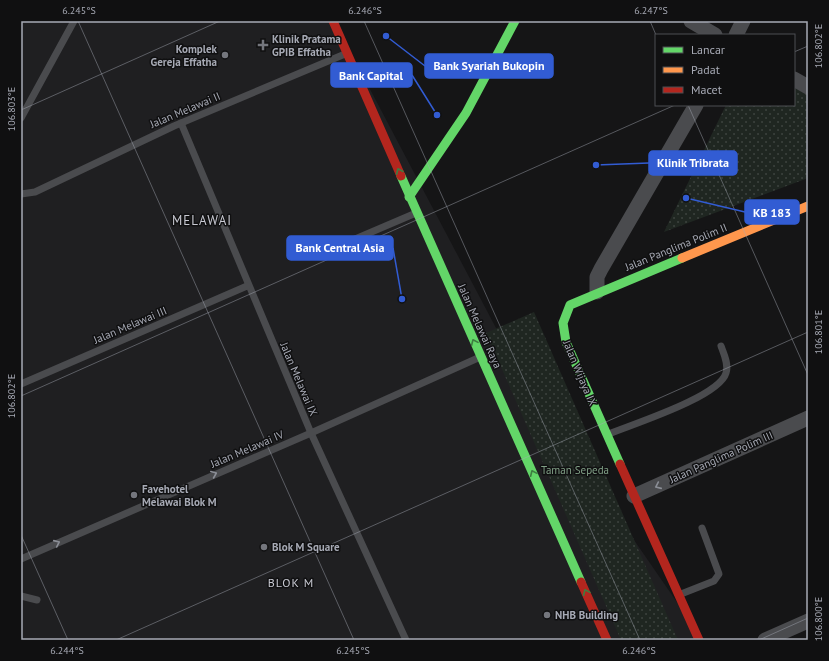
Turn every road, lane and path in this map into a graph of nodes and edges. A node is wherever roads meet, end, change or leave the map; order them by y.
1 (74, 21) edge
2 (333, 21) edge
3 (516, 21) edge
4 (692, 21) edge
5 (743, 21) edge
6 (713, 34) edge
7 (736, 34) edge
8 (346, 54) junction
9 (795, 80) edge
10 (808, 87) edge
11 (695, 106) edge
12 (21, 118) edge
13 (180, 123) junction
14 (21, 194) edge
15 (409, 197) junction
16 (808, 206) edge
17 (417, 213) junction
18 (320, 254) dead end
19 (247, 286) junction
20 (596, 292) junction
21 (721, 346) dead end
22 (480, 357) junction
23 (21, 384) edge
24 (808, 418) edge
25 (310, 433) junction
26 (607, 435) junction
27 (634, 496) junction
28 (702, 528) dead end
29 (21, 559) edge
30 (679, 595) junction
31 (21, 596) edge
32 (37, 600) dead end
33 (808, 621) edge
34 (791, 635) edge
35 (406, 640) edge
36 (608, 640) edge
37 (699, 640) edge
38 (765, 640) edge

1 - 12 lane
2 - 8 street, Jalan Melawai Raya
3 - 15 street
4 - 6 street
5 - 7 street
8 - 13 lane, Jalan Melawai II
15 -> 8 street, Jalan Melawai Raya
9 - 10 street
11 - 20 street
13 - 14 lane, Jalan Melawai II
13 - 19 lane, Jalan Melawai IX
15 - 17 street, Jalan Melawai Raya
16 - 20 street, Jalan Panglima Polim II
17 - 18 lane
22 -> 17 street, Jalan Melawai Raya
19 - 23 lane, Jalan Melawai III
19 - 25 lane, Jalan Melawai IX
20 - 26 street, Jalan Wijaya IX
21 - 26 lane
22 - 25 lane, Jalan Melawai IV
36 -> 22 street, Jalan Melawai Raya
24 -> 27 street, Jalan Panglima Polim III
29 -> 25 lane, Jalan Melawai IV
25 - 35 lane, Jalan Melawai IX
26 - 27 street, Jalan Wijaya IX
27 - 30 street, Jalan Wijaya IX
28 - 30 lane
30 - 37 street, Jalan Wijaya IX
31 - 32 lane
33 - 34 street
34 - 38 street

